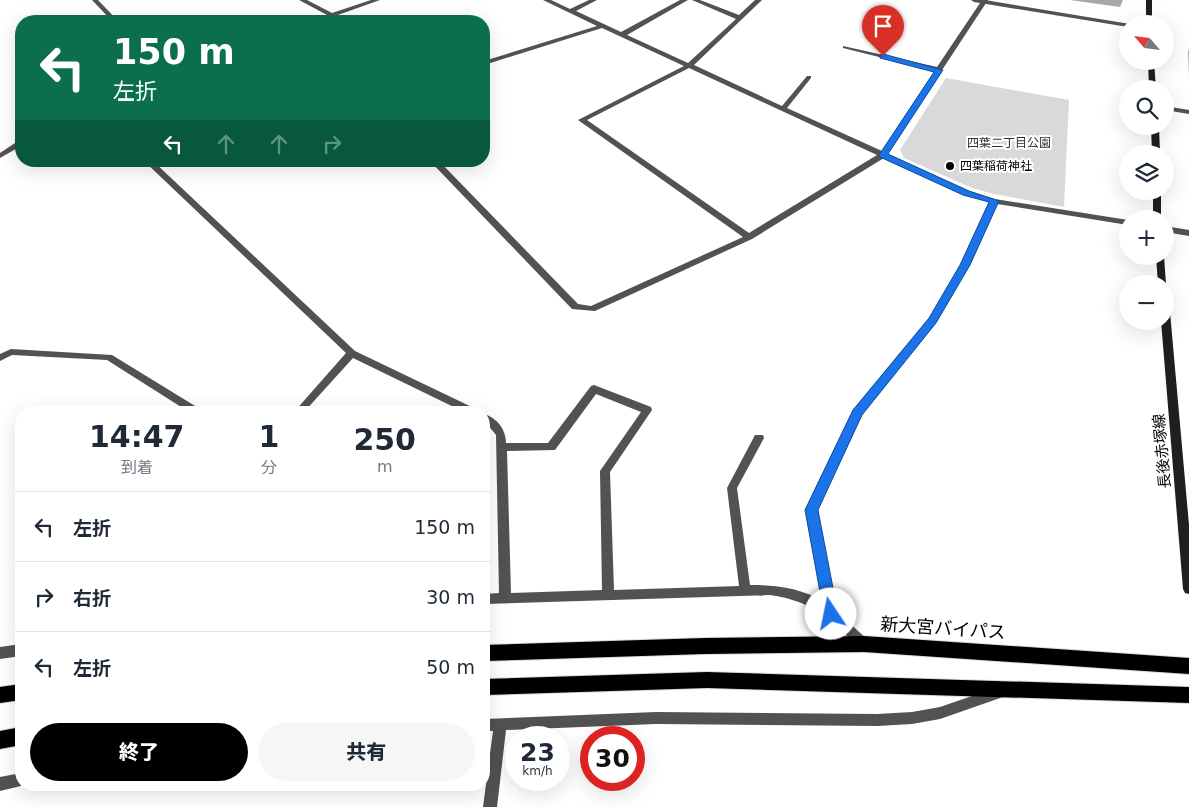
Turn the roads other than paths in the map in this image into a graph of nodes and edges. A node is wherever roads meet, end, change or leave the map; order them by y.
1 (95, 0) edge
2 (302, 0) edge
3 (377, 0) edge
4 (546, 0) edge
5 (594, 0) edge
6 (685, 0) edge
7 (695, 0) edge
8 (759, 0) edge
9 (974, 0) edge
10 (1149, 0) edge
11 (984, 1) edge
12 (571, 12) junction
13 (110, 15) edge
14 (328, 15) edge
15 (340, 15) edge
16 (1149, 15) edge
17 (740, 18) junction
18 (1119, 24) edge
19 (602, 26) junction
20 (621, 35) junction
21 (845, 47) dead end
22 (490, 61) edge
23 (689, 66) junction
24 (939, 70) junction
25 (809, 77) dead end
26 (783, 109) junction
27 (1174, 110) edge
28 (1189, 112) edge
29 (15, 147) edge
30 (883, 155) junction
31 (0, 156) edge
32 (154, 167) edge
33 (440, 167) edge
34 (994, 201) junction
35 (1119, 222) edge
36 (1174, 230) edge
37 (1189, 233) edge
38 (749, 237) junction
39 (1167, 330) edge
40 (352, 353) junction
41 (0, 358) edge
42 (187, 406) edge
43 (304, 406) edge
44 (460, 406) edge
45 (490, 421) edge
46 (759, 438) dead end
47 (501, 447) junction
48 (1189, 589) edge
49 (745, 590) junction
50 (608, 594) junction
51 (504, 597) junction
52 (490, 598) edge
53 (831, 614) junction
54 (864, 644) junction
55 (15, 651) edge
56 (0, 653) edge
57 (490, 653) edge
58 (1189, 666) edge
59 (490, 687) edge
60 (1006, 690) junction
61 (15, 693) edge
62 (0, 695) edge
63 (1189, 695) edge
64 (500, 724) junction
65 (490, 725) edge
66 (15, 737) edge
67 (0, 740) edge
68 (15, 781) edge
69 (0, 784) edge
70 (490, 807) edge

1 - 13 street
2 - 14 street
3 - 15 street
4 - 12 street
5 - 12 street
6 - 20 street
7 - 17 street
8 - 17 street
9 - 11 street
10 - 16 main road
11 - 18 street
11 - 24 street
12 - 19 street
17 - 23 street
19 - 20 street
19 - 22 street
20 - 23 street
21 - 24 street
23 - 26 street
23 - 38 street
24 - 30 street
25 - 26 street
26 - 30 street
27 - 28 street
29 - 31 street
30 - 34 street
30 - 38 street
32 - 40 street
33 - 38 street
34 - 35 street
34 - 53 street
36 - 37 street
39 - 48 main road, 長後赤塚線
40 - 43 street
40 - 44 street
41 - 42 street
45 - 47 street
46 - 49 street
47 - 50 street
47 - 51 street
49 - 50 street
49 - 53 street
50 - 51 street
51 - 52 street
53 - 54 street
54 - 57 highway, 新大宮バイパス
54 - 58 highway, 新大宮バイパス
55 - 56 street
59 - 60 highway
60 - 63 highway
60 - 64 street
61 - 62 highway
64 - 65 street
64 - 70 street
66 - 67 highway
68 - 69 street

